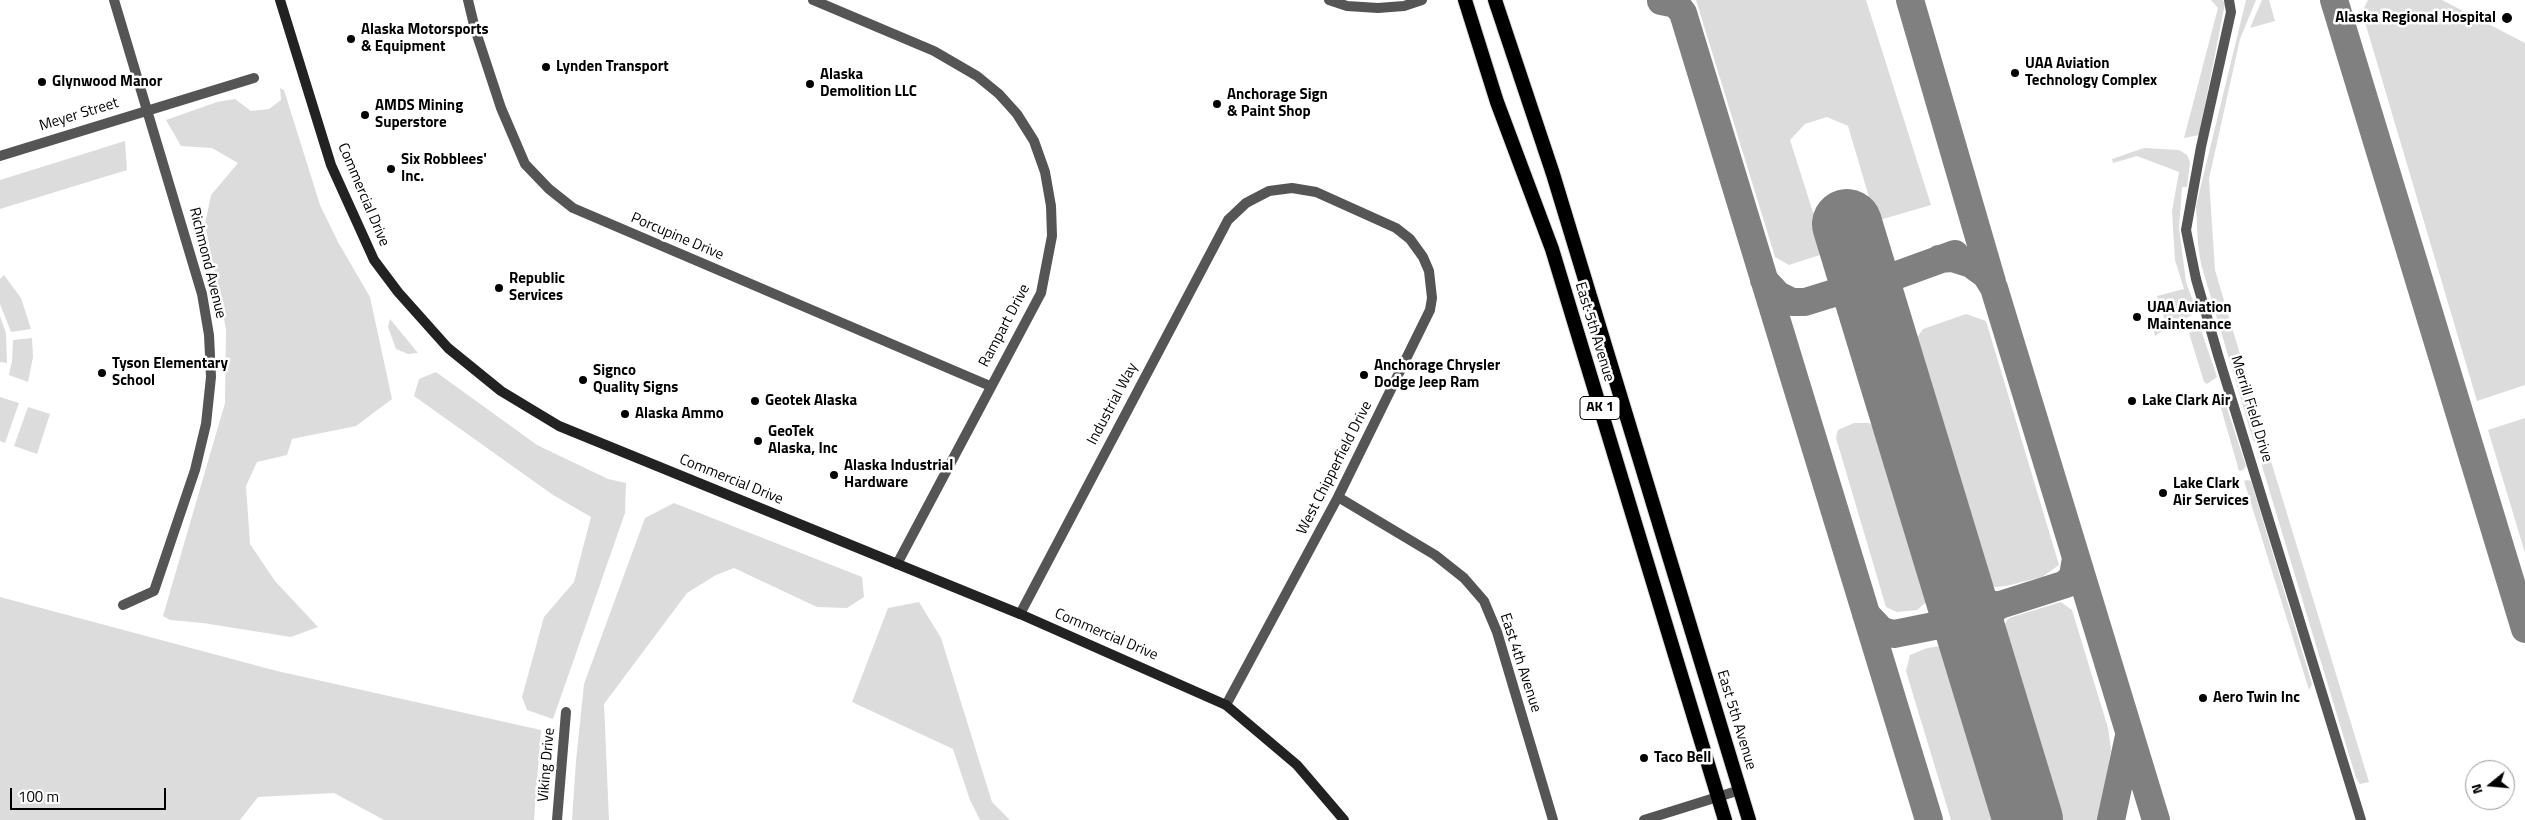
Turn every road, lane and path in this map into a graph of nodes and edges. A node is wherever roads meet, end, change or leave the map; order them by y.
1 (114, 0) edge
2 (280, 0) edge
3 (468, 0) edge
4 (813, 0) edge
5 (1329, 0) edge
6 (1422, 0) edge
7 (1464, 0) edge
8 (1495, 0) edge
9 (2229, 0) edge
10 (254, 78) dead end
11 (147, 110) junction
12 (0, 156) edge
13 (1410, 239) joint
14 (990, 386) junction
15 (1338, 497) junction
16 (897, 564) junction
17 (123, 605) dead end
18 (1020, 614) junction
19 (1226, 705) junction
20 (566, 712) dead end
21 (1740, 790) junction
22 (1718, 797) junction
23 (557, 820) edge
24 (1344, 820) edge
25 (1553, 820) edge
26 (1644, 820) edge
27 (1725, 820) edge
28 (1749, 820) edge
29 (2361, 820) edge

1 - 11 street, Richmond Avenue
2 - 16 main road, Commercial Drive
3 - 14 street, Porcupine Drive
4 - 14 street, Rampart Drive
5 - 6 street
7 - 22 highway, East 5th Avenue / AK 1
8 - 21 highway, East 5th Avenue / AK 1
9 - 29 street, Merrill Field Drive
10 - 11 street, Meyer Street
11 - 12 street, Meyer Street
11 - 17 street, Richmond Avenue
13 - 15 street, West Chipperfield Drive
13 - 18 street, Industrial Way
14 - 16 street, Rampart Drive
15 - 19 street, West Chipperfield Drive
15 - 25 street, East 4th Avenue
16 - 18 main road, Commercial Drive
18 - 19 main road, Commercial Drive
19 - 24 main road, Commercial Drive
20 - 23 street, Viking Drive
21 - 22 street
21 - 28 highway, East 5th Avenue / AK 1
22 - 26 street
22 - 27 highway, East 5th Avenue / AK 1

